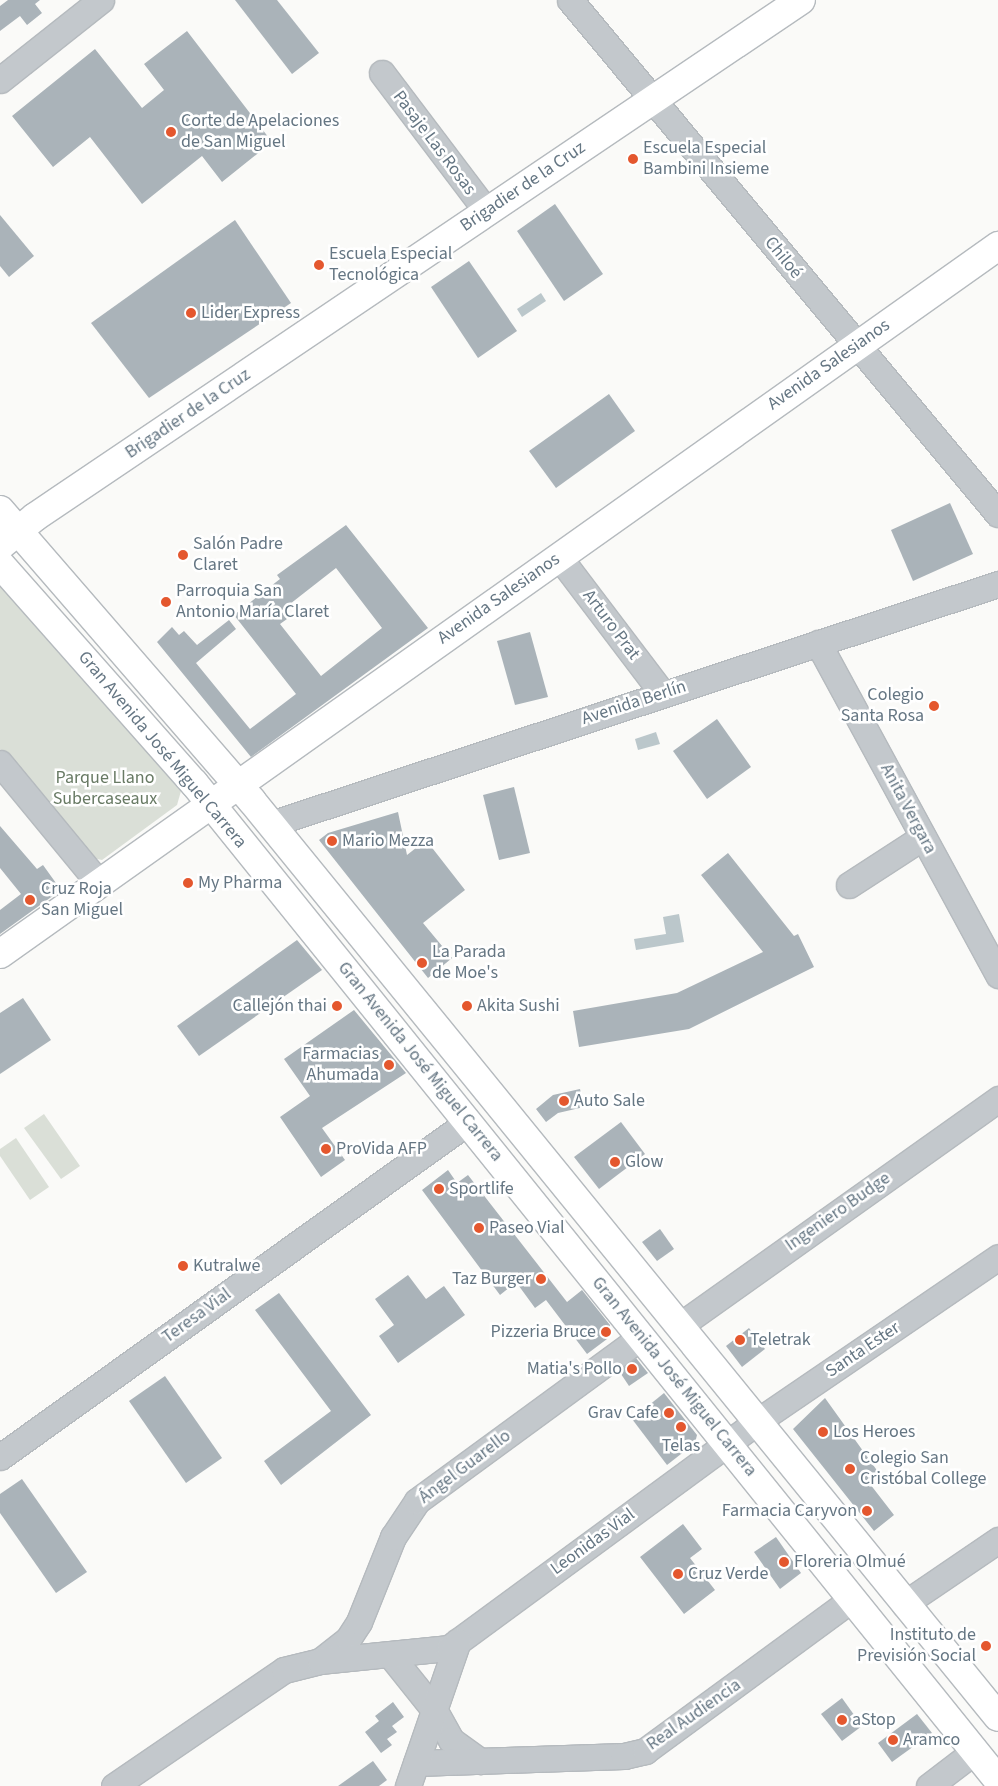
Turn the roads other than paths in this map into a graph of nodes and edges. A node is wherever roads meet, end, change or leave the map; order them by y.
1 (570, 0) edge
2 (801, 0) edge
3 (92, 3) edge
4 (382, 73) dead end
5 (0, 80) edge
6 (653, 100) junction
7 (487, 212) junction
8 (998, 246) edge
9 (855, 347) junction
10 (998, 514) edge
11 (6, 528) edge
12 (559, 557) junction
13 (0, 564) edge
14 (998, 584) edge
15 (818, 642) junction
16 (663, 694) junction
17 (0, 763) edge
18 (238, 784) junction
19 (210, 805) junction
20 (271, 824) junction
21 (923, 837) junction
22 (99, 883) junction
23 (849, 885) dead end
24 (0, 954) edge
25 (998, 975) edge
26 (998, 1098) edge
27 (510, 1121) junction
28 (468, 1122) junction
29 (998, 1257) edge
30 (678, 1326) junction
31 (641, 1337) junction
32 (755, 1423) junction
33 (728, 1444) junction
34 (0, 1457) edge
35 (998, 1540) edge
36 (852, 1599) junction
37 (904, 1604) junction
38 (458, 1641) junction
39 (391, 1656) junction
40 (320, 1661) junction
41 (435, 1711) junction
42 (998, 1717) edge
43 (975, 1751) junction
44 (480, 1761) junction
45 (416, 1763) junction
46 (998, 1780) edge
47 (114, 1786) edge
48 (408, 1786) edge
49 (929, 1786) edge

1 - 6 street, Chiloé
2 - 6 main road, Brigadier de la Cruz
3 - 5 street
4 - 7 street, Pasaje Las Rosas
6 - 7 main road, Brigadier de la Cruz
6 - 9 street, Chiloé
7 - 11 main road, Brigadier de la Cruz
8 - 9 main road, Avenida Salesianos
9 - 10 street, Chiloé
9 - 12 main road, Avenida Salesianos
11 - 18 main road, Gran Avenida José Miguel Carrera
12 - 16 street, Arturo Prat
12 - 18 main road, Avenida Salesianos
13 - 19 main road, Gran Avenida José Miguel Carrera
14 - 15 street, Avenida Berlín
15 - 16 street, Avenida Berlín
15 - 21 street, Anita Vergara
16 - 20 street, Avenida Berlín
17 - 22 street
18 - 19 main road, Avenida Salesianos
18 - 20 main road, Gran Avenida José Miguel Carrera
19 - 22 main road, Avenida Salesianos
19 - 28 main road, Gran Avenida José Miguel Carrera
20 - 27 main road, Gran Avenida José Miguel Carrera
21 - 23 street
21 - 25 street, Anita Vergara
22 - 24 main road, Avenida Salesianos
26 - 30 street, Ingeniero Budge
27 - 28 main road
27 - 30 main road, Gran Avenida José Miguel Carrera
28 - 31 main road, Gran Avenida José Miguel Carrera
28 - 34 street, Teresa Vial
29 - 32 street, Santa Ester
30 - 32 main road, Gran Avenida José Miguel Carrera
31 - 33 main road, Gran Avenida José Miguel Carrera
31 - 40 street, Ángel Guarello
32 - 33 street, Santa Ester
32 - 37 main road, Gran Avenida José Miguel Carrera
33 - 36 main road, Gran Avenida José Miguel Carrera
33 - 38 street, Leonidas Vial
35 - 37 street
36 - 43 main road, Gran Avenida José Miguel Carrera
36 - 44 street, Real Audiencia
37 - 42 main road, Gran Avenida José Miguel Carrera
38 - 39 street, Leonidas Vial
38 - 41 street, Leonidas Vial
39 - 40 street, Ángel Guarello
39 - 41 street
40 - 47 street, Ángel Guarello
41 - 44 street
41 - 45 street, Leonidas Vial
43 - 46 main road, Gran Avenida José Miguel Carrera
43 - 49 street
44 - 45 street, Real Audiencia
45 - 48 street

